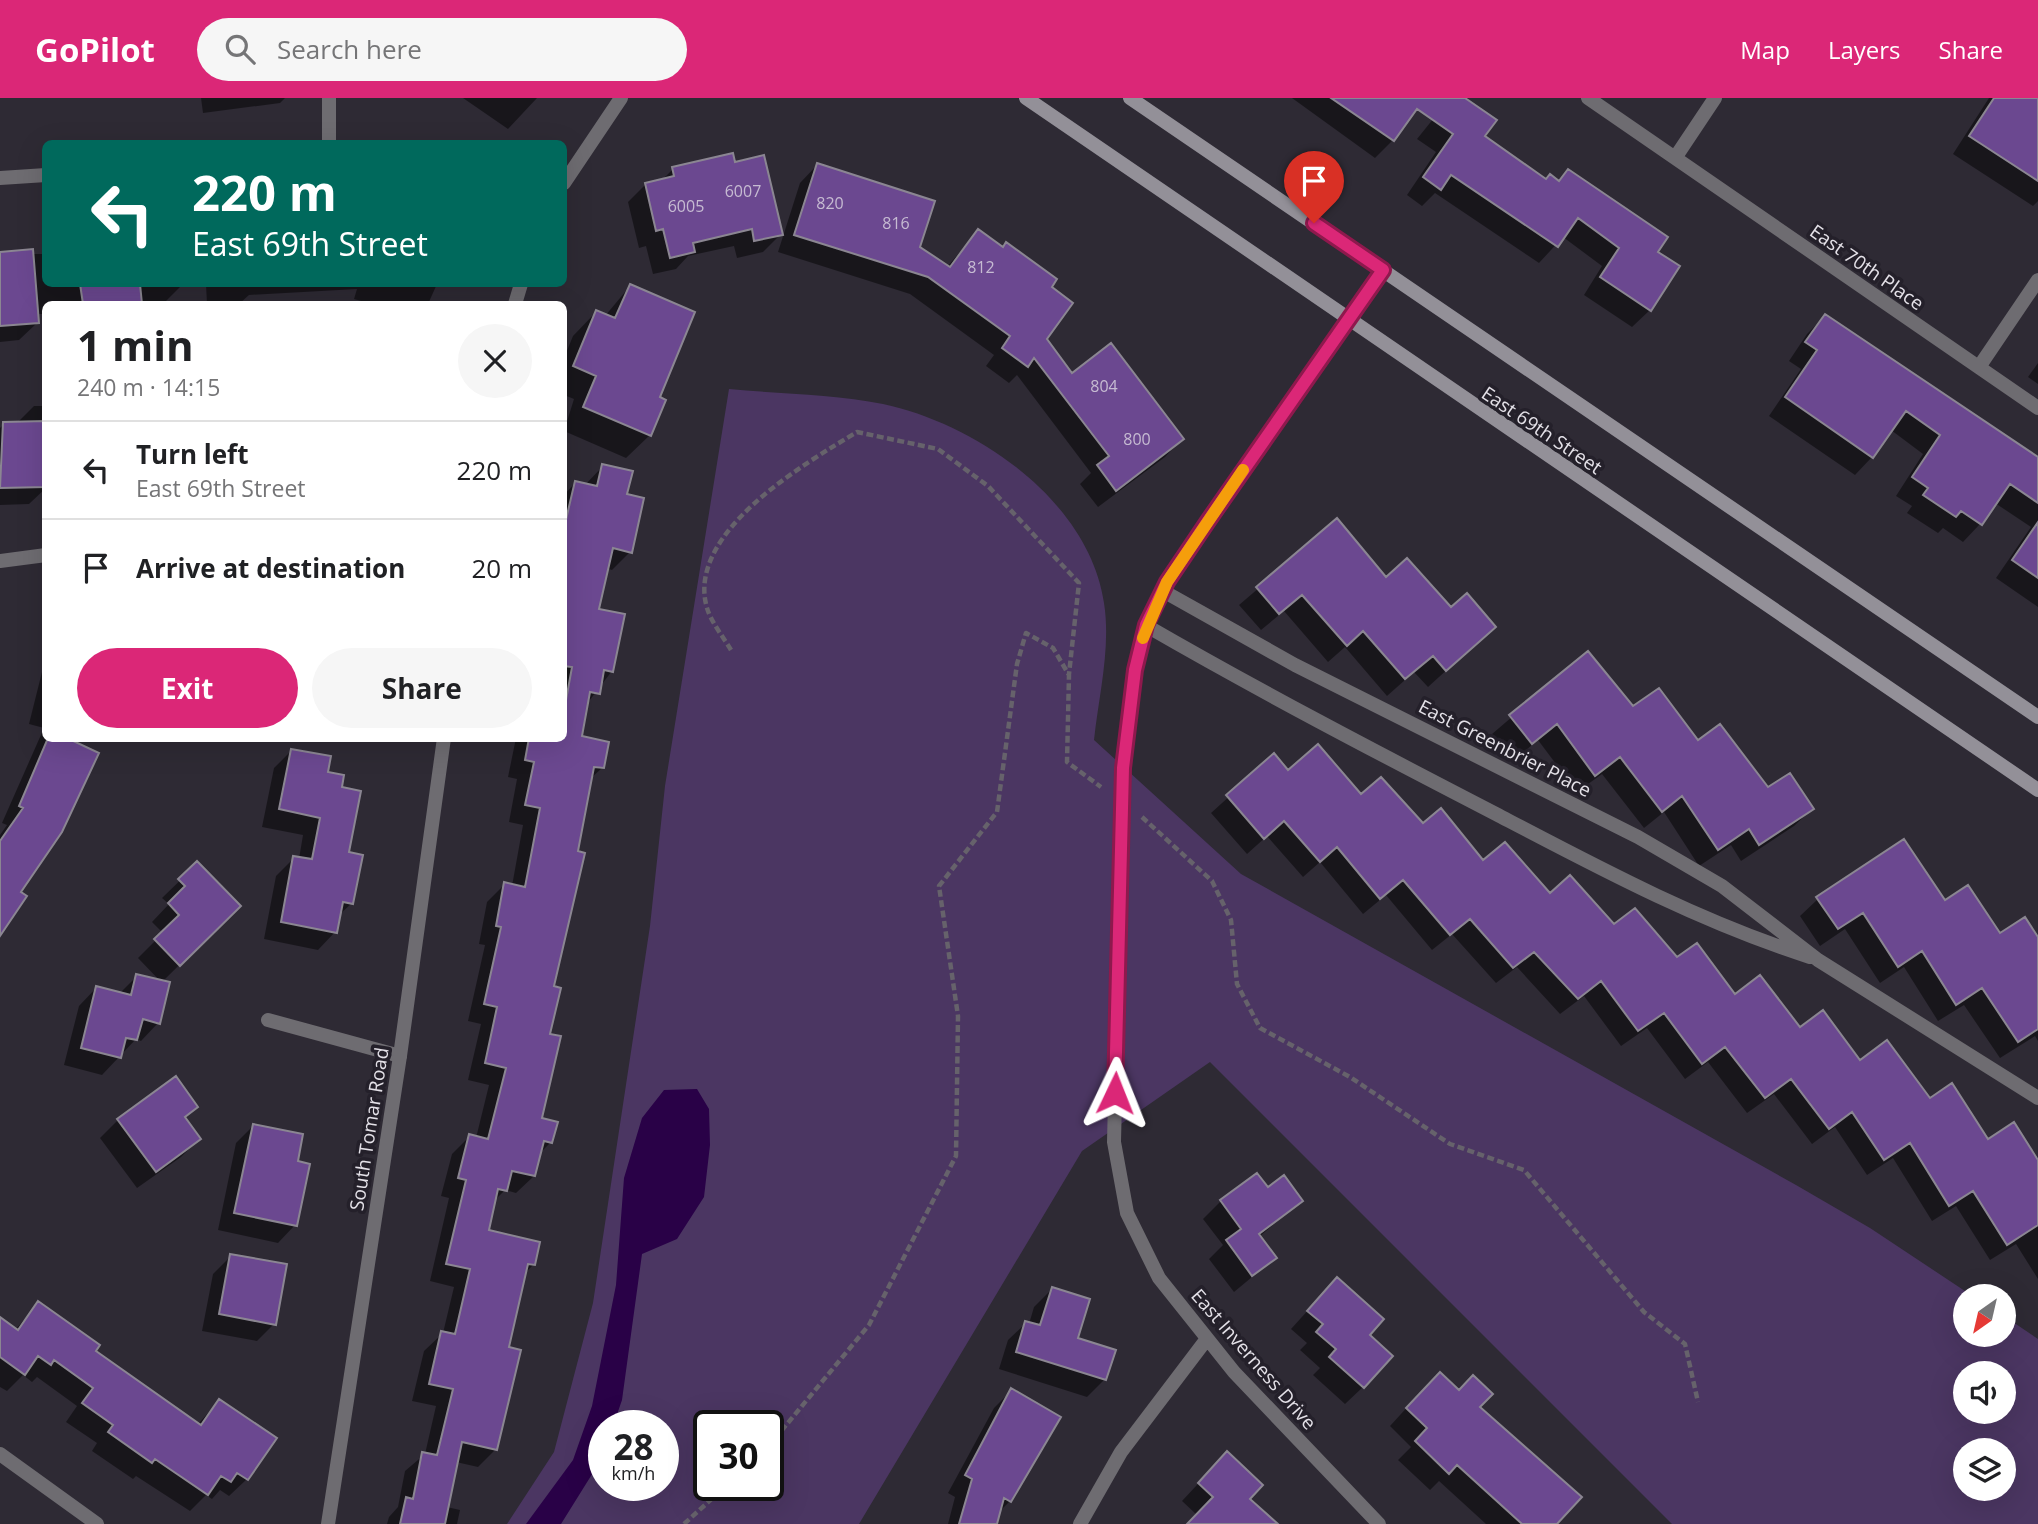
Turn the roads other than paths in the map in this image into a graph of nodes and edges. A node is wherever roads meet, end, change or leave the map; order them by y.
1 (329, 98) edge
2 (621, 98) edge
3 (1026, 98) edge
4 (1130, 98) edge
5 (1588, 98) edge
6 (1716, 98) edge
7 (329, 140) edge
8 (1675, 158) junction
9 (42, 175) edge
10 (0, 178) edge
11 (567, 179) edge
12 (1383, 270) junction
13 (2038, 280) edge
14 (1347, 320) junction
15 (1979, 367) junction
16 (2038, 408) edge
17 (42, 556) edge
18 (0, 561) edge
19 (1163, 591) junction
20 (1146, 625) junction
21 (2038, 718) edge
22 (443, 742) edge
23 (2038, 790) edge
24 (1818, 960) junction
25 (268, 1020) dead end
26 (400, 1056) junction
27 (2038, 1098) edge
28 (1206, 1340) junction
29 (0, 1454) edge
30 (97, 1524) edge
31 (328, 1524) edge
32 (1080, 1524) edge
33 (1379, 1524) edge

1 - 7 street
2 - 11 street
3 - 14 main road, East 69th Street
4 - 12 main road
5 - 8 street, East 70th Place
6 - 8 street
8 - 15 street, East 70th Place
9 - 10 street
12 - 14 street, East Inverness Drive
12 - 21 main road
13 - 15 street
14 - 19 street, East Inverness Drive
14 - 23 main road, East 69th Street
15 - 16 street, East 70th Place
17 - 18 street
19 - 20 street, East Inverness Drive
19 - 24 street, East Greenbrier Place
20 - 24 street, East Greenbrier Place
20 - 28 street, East Inverness Drive
22 - 26 street, South Tomar Road
24 - 27 street, East Greenbrier Place
25 - 26 street
26 - 31 street, South Tomar Road
28 - 32 street
28 - 33 street, East Inverness Drive
29 - 30 street

